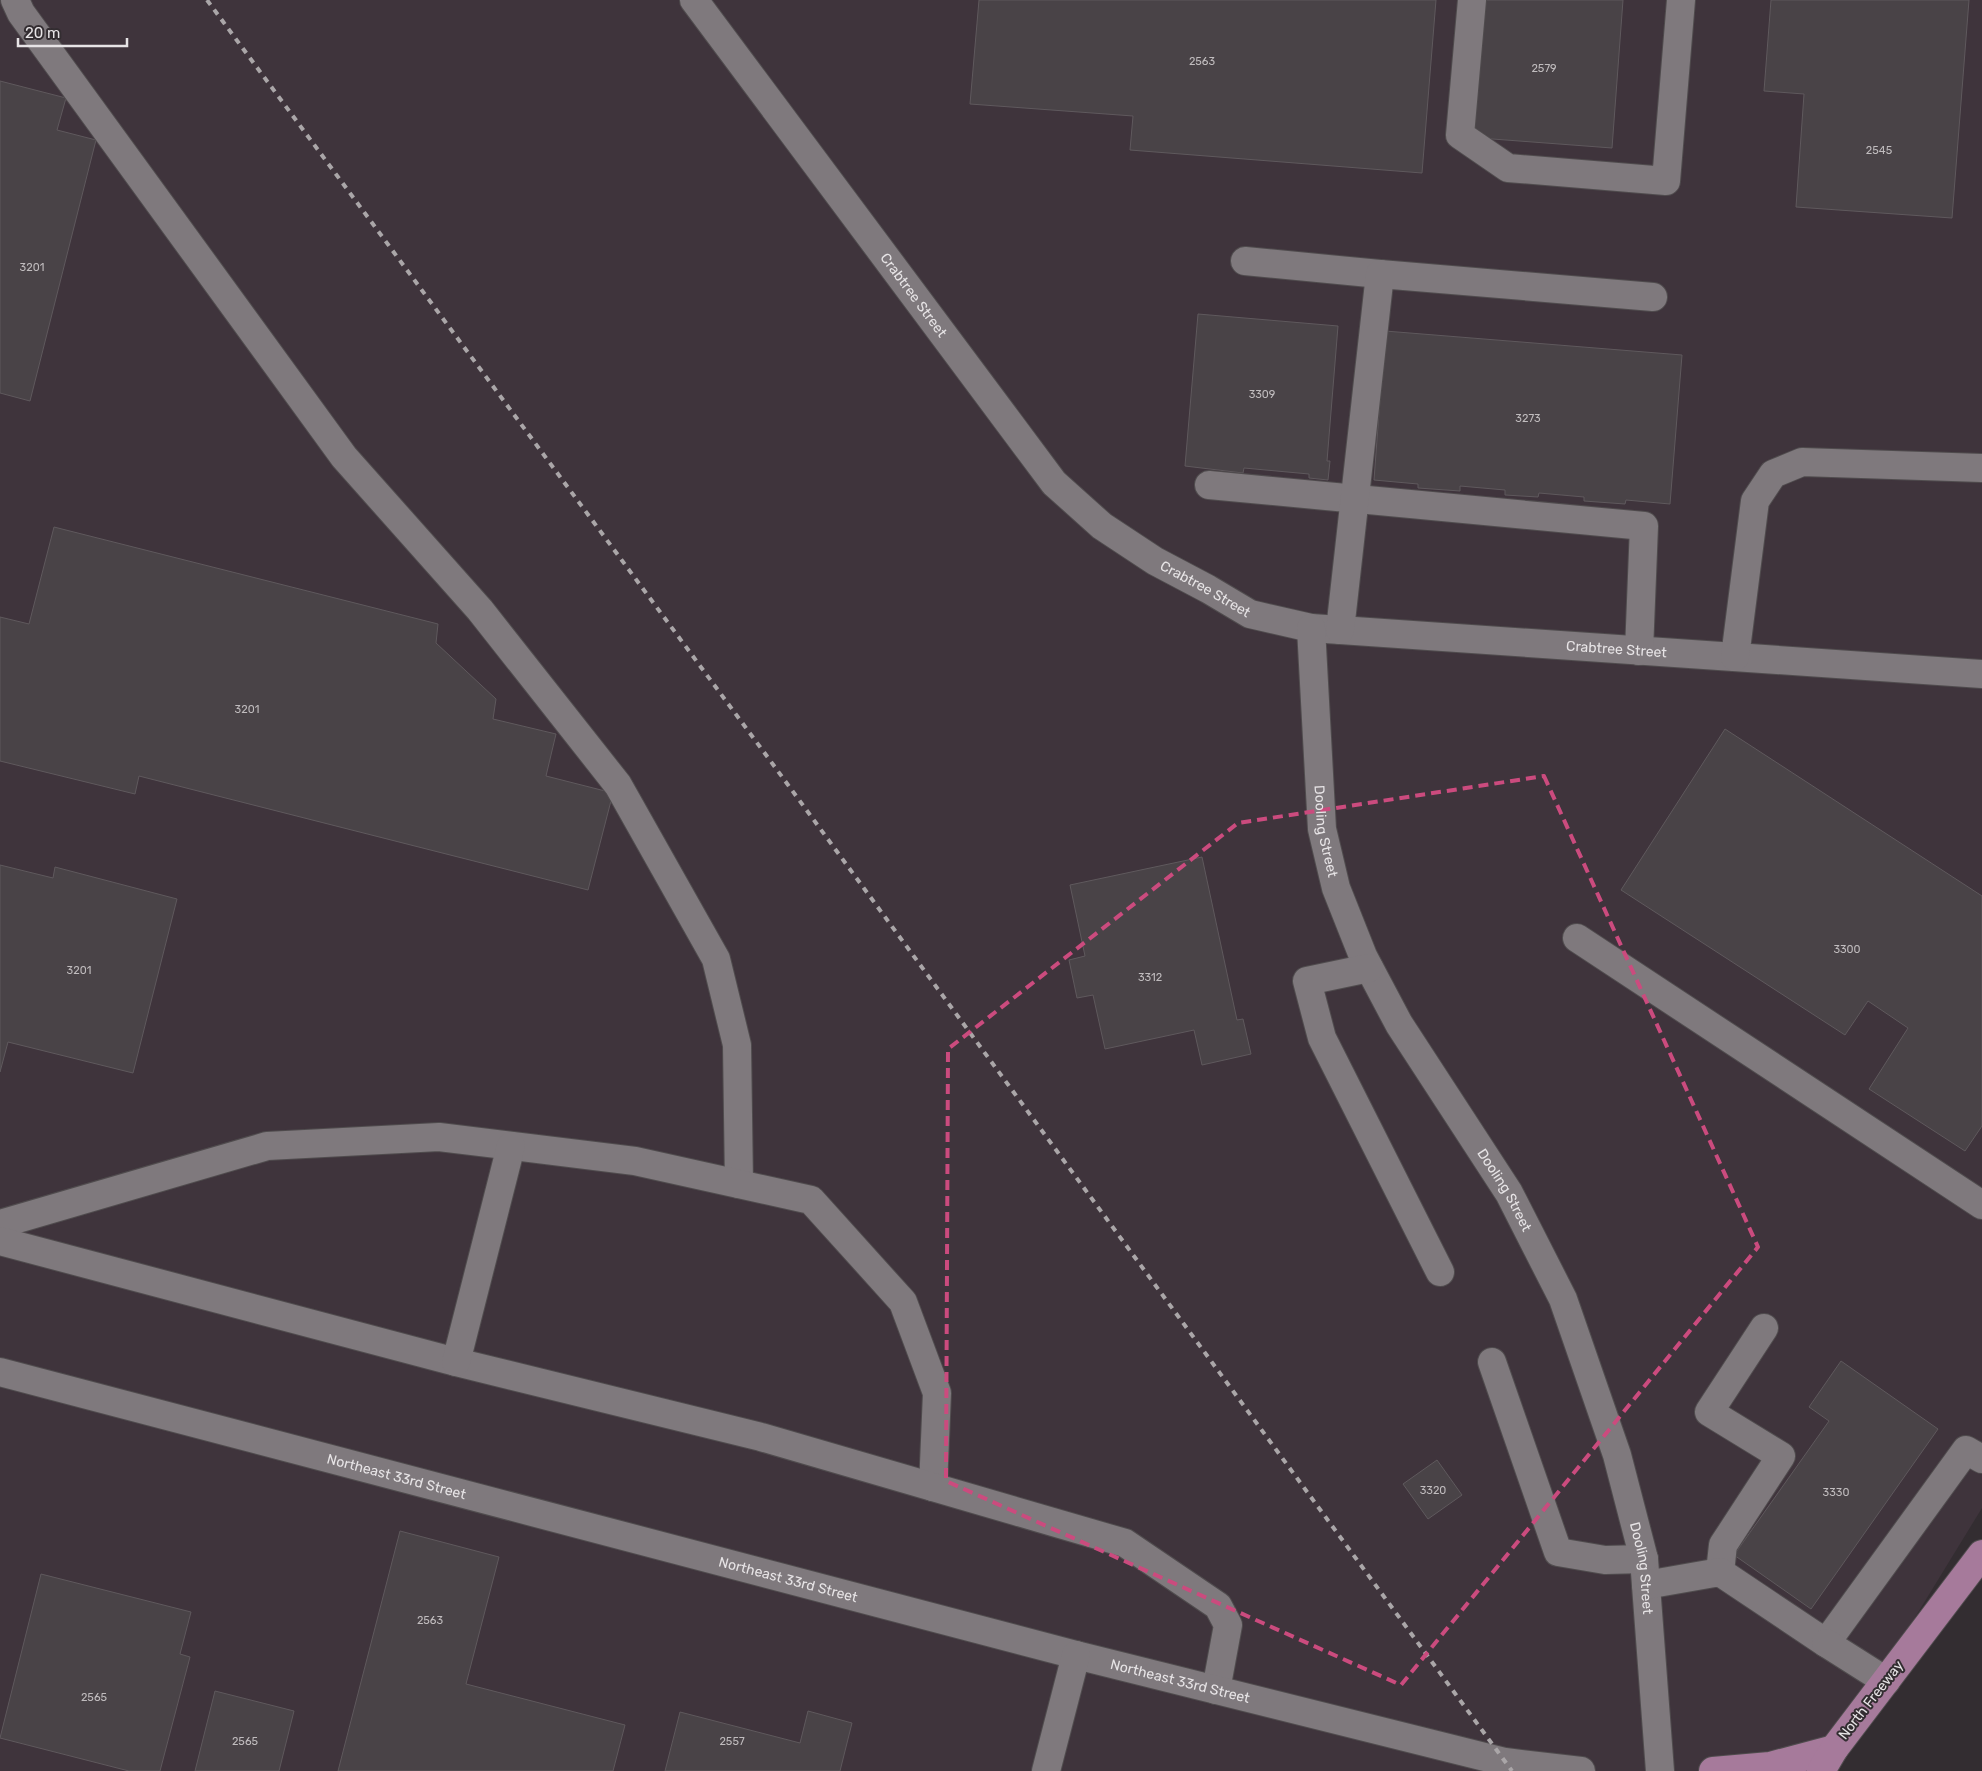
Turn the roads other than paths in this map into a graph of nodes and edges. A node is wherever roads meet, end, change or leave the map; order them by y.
1 (15, 0) edge
2 (694, 0) edge
3 (1472, 0) edge
4 (1681, 0) edge
5 (1245, 262) dead end
6 (1380, 274) junction
7 (1653, 297) dead end
8 (1982, 468) edge
9 (1209, 485) dead end
10 (1356, 498) junction
11 (1311, 628) junction
12 (1340, 630) junction
13 (1640, 651) junction
14 (1735, 657) junction
15 (1982, 674) edge
16 (1577, 938) dead end
17 (1369, 968) junction
18 (511, 1146) junction
19 (739, 1184) junction
20 (1982, 1205) edge
21 (0, 1224) edge
22 (0, 1241) edge
23 (1440, 1272) dead end
24 (1764, 1328) dead end
25 (456, 1362) junction
26 (1492, 1362) dead end
27 (0, 1372) edge
28 (1982, 1459) edge
29 (933, 1487) junction
30 (1982, 1554) edge
31 (1645, 1572) junction
32 (1720, 1572) junction
33 (1826, 1643) junction
34 (1076, 1655) junction
35 (1886, 1681) junction
36 (1216, 1690) junction
37 (1827, 1760) edge
38 (1046, 1771) edge
39 (1580, 1771) edge
40 (1660, 1771) edge
41 (1712, 1771) edge

1 - 19 street
2 - 11 street, Crabtree Street
3 - 4 street
5 - 6 street
6 - 7 street
6 - 10 street
8 - 14 street
9 - 10 street
10 - 12 street
10 - 13 street
11 - 12 street, Crabtree Street
11 - 17 street, Dooling Street
12 - 13 street, Crabtree Street
13 - 14 street, Crabtree Street
14 - 15 street, Crabtree Street
16 - 20 street
17 - 23 street
17 - 31 street, Dooling Street
18 - 19 street
18 - 21 street
18 - 25 street
19 - 29 street
22 - 25 street
24 - 32 street
25 - 29 street
26 - 31 street
27 - 34 street, Northeast 33rd Street
28 - 33 street
29 - 36 street
30 - 35 main road, North Freeway
31 - 32 street
31 - 40 street, Dooling Street
32 - 33 street
33 - 35 street
34 - 36 street, Northeast 33rd Street
34 - 38 street
35 - 37 main road, North Freeway
36 - 39 street, Northeast 33rd Street
37 - 41 main road, North Freeway

